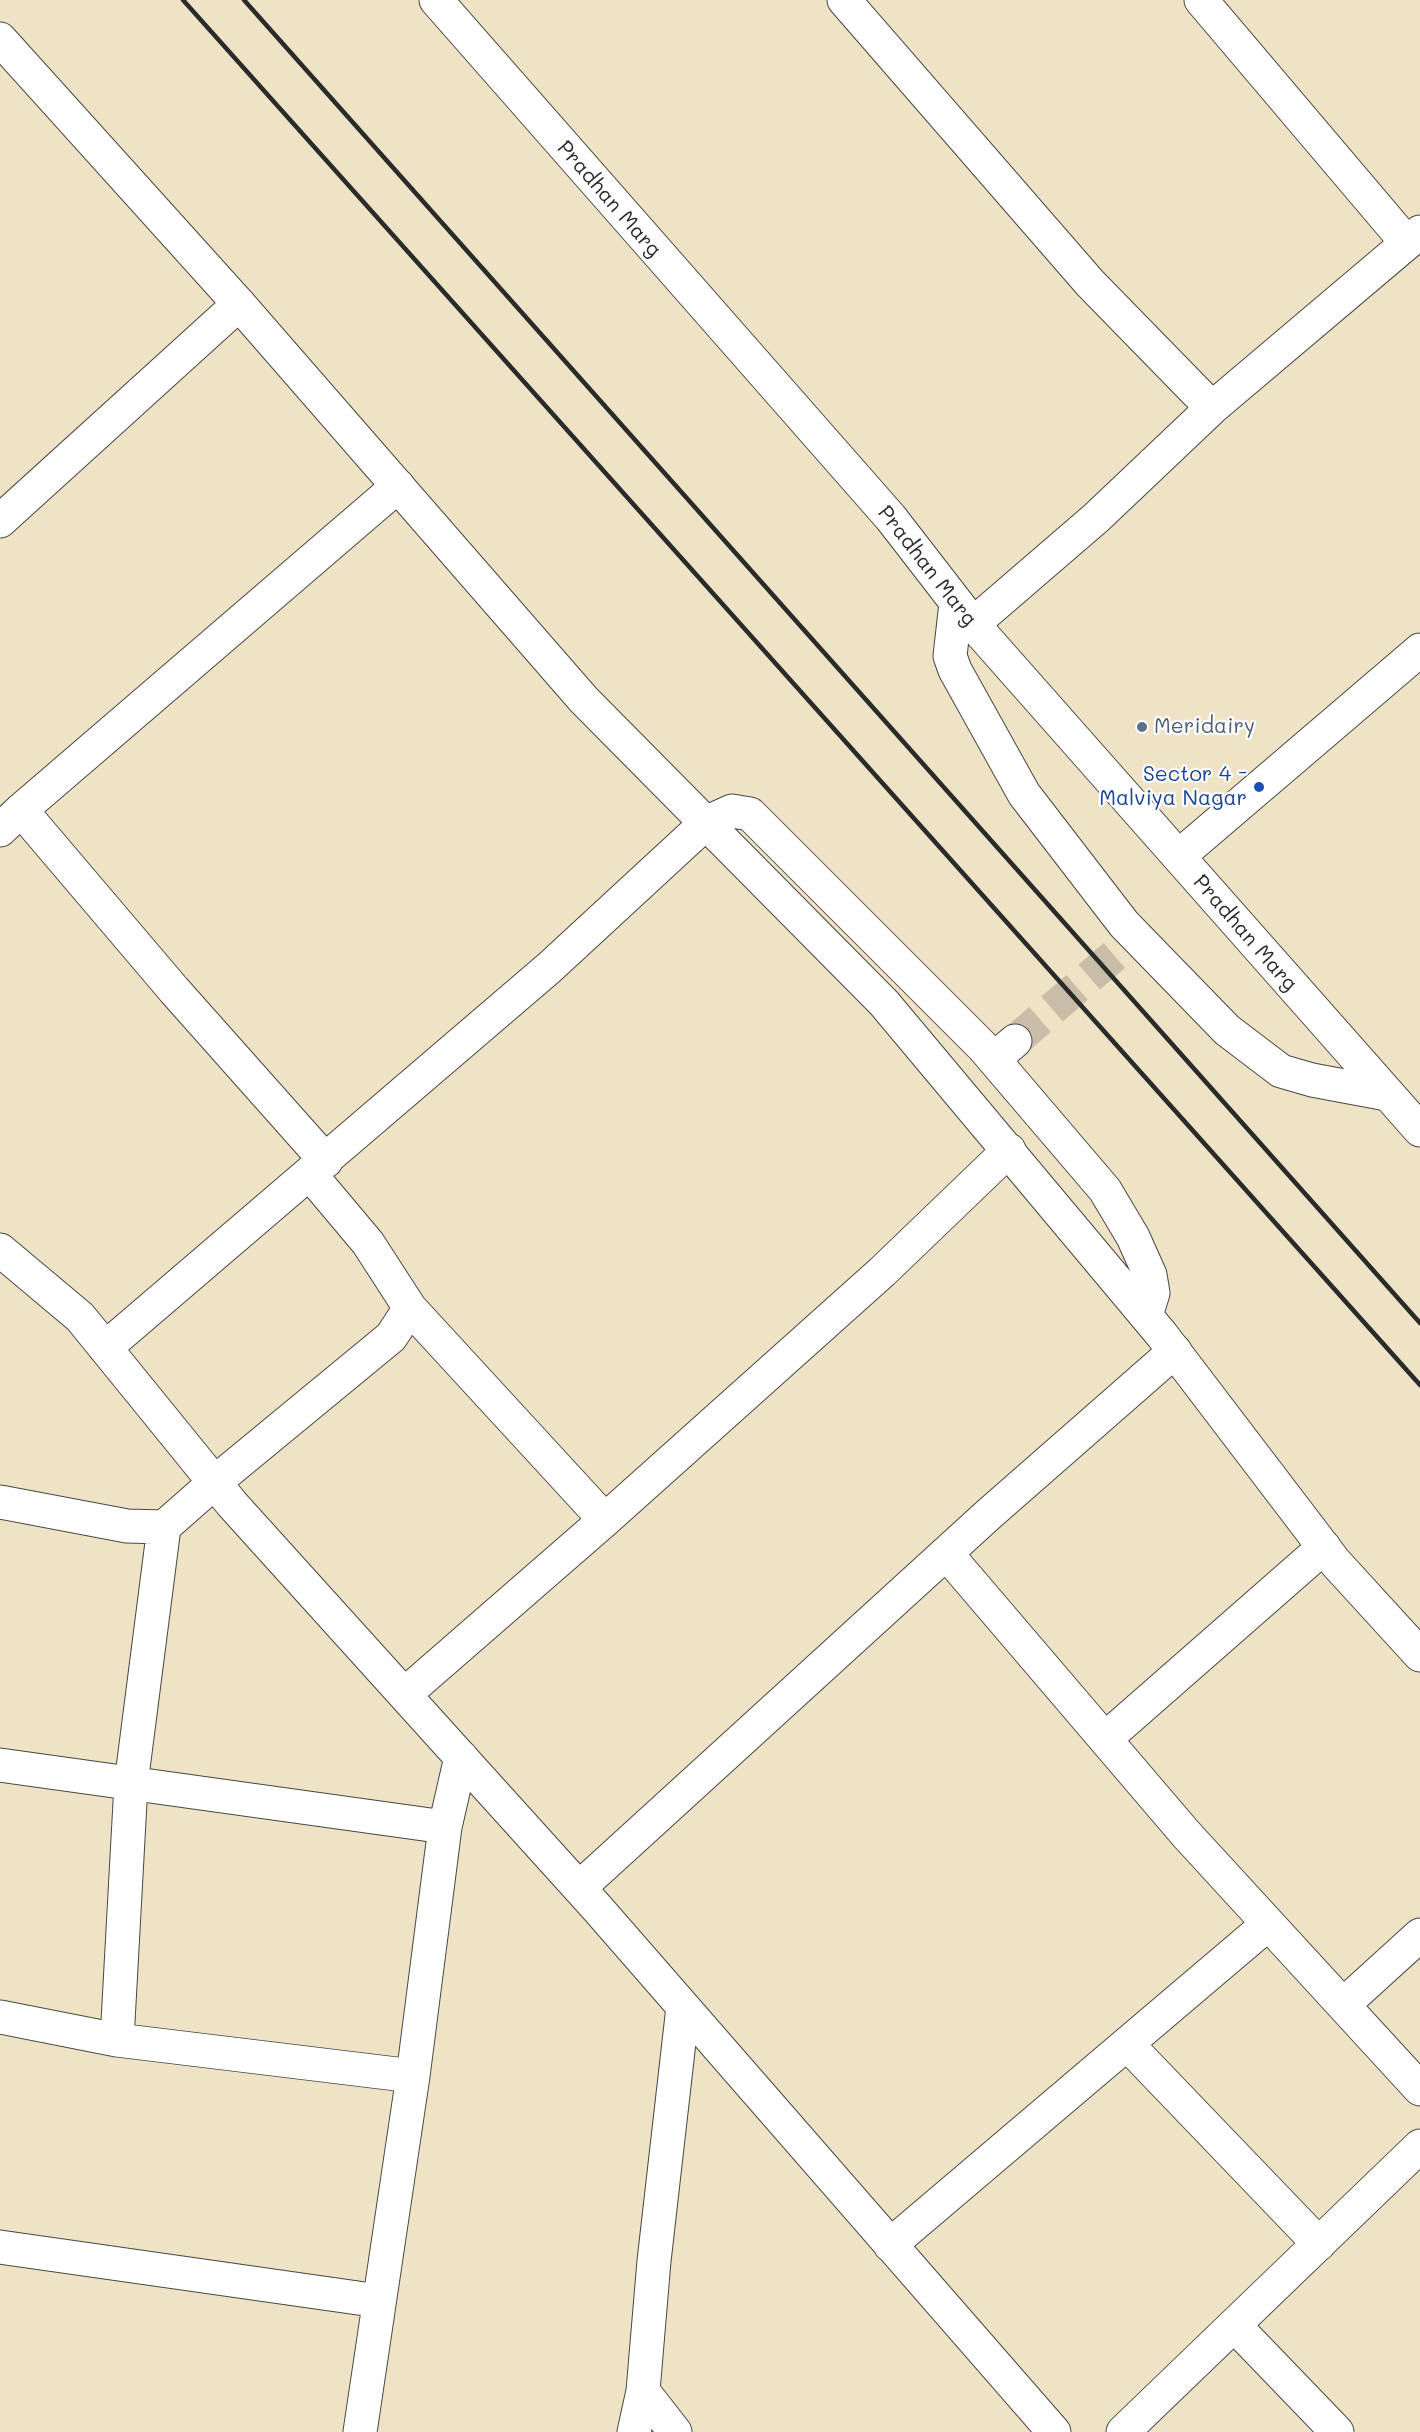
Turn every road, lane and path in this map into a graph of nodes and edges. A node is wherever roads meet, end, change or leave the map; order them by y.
1 (436, 0) edge
2 (844, 0) edge
3 (1201, 0) edge
4 (0, 39) edge
5 (1414, 238) edge
6 (239, 304) junction
7 (1212, 408) junction
8 (398, 486) junction
9 (0, 521) edge
10 (964, 614) junction
11 (1420, 650) edge
12 (10, 820) edge
13 (706, 823) junction
14 (1179, 856) junction
15 (1387, 1094) junction
16 (1420, 1130) edge
17 (1009, 1150) junction
18 (318, 1167) junction
19 (3, 1260) edge
20 (410, 1308) junction
21 (1146, 1316) junction
22 (105, 1348) junction
23 (1175, 1351) junction
24 (214, 1482) junction
25 (0, 1502) edge
26 (606, 1520) junction
27 (164, 1527) junction
28 (1324, 1547) junction
29 (946, 1553) junction
30 (1420, 1655) edge
31 (405, 1694) junction
32 (1105, 1739) junction
33 (461, 1758) junction
34 (0, 1766) edge
35 (131, 1784) junction
36 (445, 1827) junction
37 (579, 1888) junction
38 (1268, 1924) junction
39 (1420, 1935) edge
40 (1343, 2005) junction
41 (683, 2007) junction
42 (0, 2017) edge
43 (117, 2040) junction
44 (1127, 2044) junction
45 (413, 2076) junction
46 (1420, 2089) edge
47 (1420, 2146) edge
48 (1318, 2244) junction
49 (890, 2245) junction
50 (0, 2247) edge
51 (379, 2301) junction
52 (1234, 2325) junction
53 (643, 2391) junction
54 (360, 2432) edge
55 (634, 2432) edge
56 (675, 2432) edge
57 (1054, 2432) edge
58 (1123, 2432) edge
59 (1337, 2432) edge

1 - 10 street, Pradhan Marg
2 - 7 street
3 - 5 street
4 - 6 street
5 - 7 street
6 - 8 street
6 - 9 street
7 - 10 street
8 - 12 street
8 - 13 street
10 - 14 street, Pradhan Marg
10 - 15 street
11 - 14 street
12 - 18 street
13 - 17 street
13 - 18 street
13 - 21 street
14 - 15 street, Pradhan Marg
15 - 16 street, Pradhan Marg
17 - 21 street
17 - 26 street
18 - 20 street
18 - 22 street
19 - 22 street
20 - 24 street
20 - 26 street
21 - 23 street
22 - 24 street
23 - 28 street
23 - 29 street
24 - 27 street
24 - 31 street
25 - 27 street
26 - 31 street
27 - 35 street
28 - 30 street
28 - 32 street
29 - 32 street
29 - 37 street
31 - 33 street
32 - 38 street
33 - 36 street
33 - 37 street
34 - 35 street
35 - 36 street
35 - 43 street
36 - 45 street
37 - 41 street
38 - 40 street
38 - 44 street
39 - 40 street
40 - 46 street
41 - 49 street
41 - 53 street
42 - 43 street
43 - 45 street
44 - 48 street
44 - 49 street
45 - 51 street
47 - 48 street
48 - 52 street
49 - 57 street
50 - 51 street
51 - 54 street
52 - 58 street
52 - 59 street
53 - 55 street
53 - 56 street

